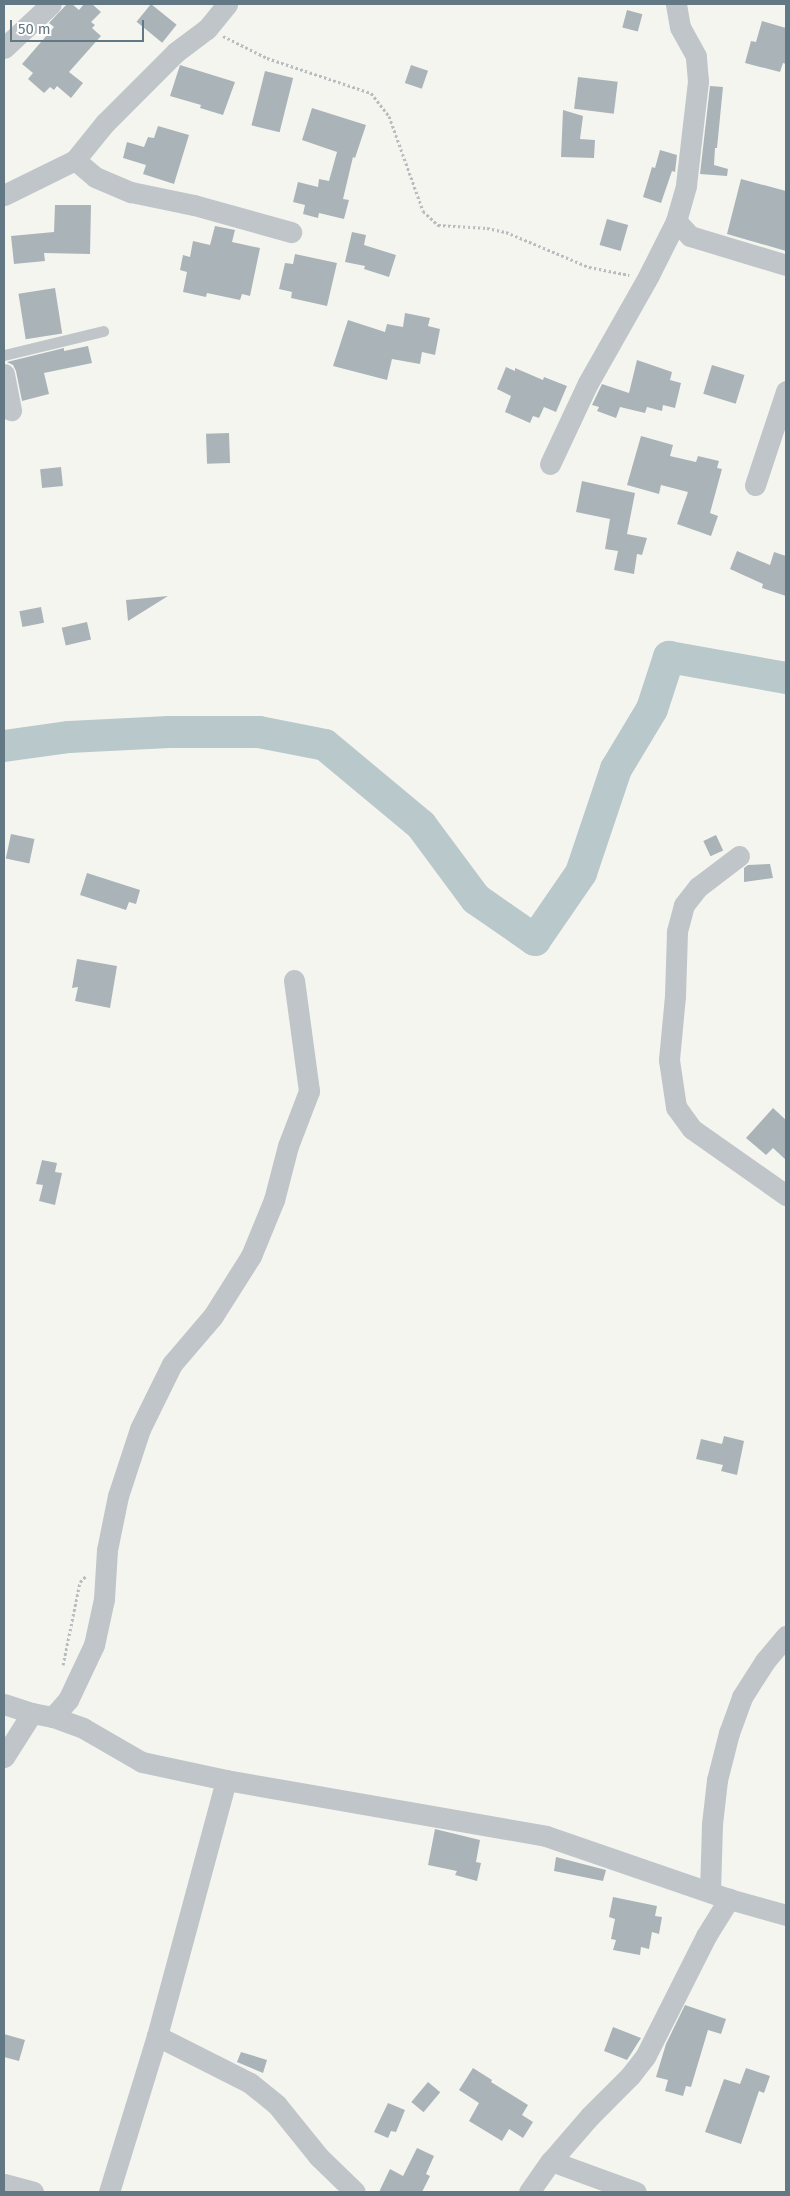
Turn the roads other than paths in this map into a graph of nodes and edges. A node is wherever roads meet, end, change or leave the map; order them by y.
1 (51, 4) edge
2 (227, 4) edge
3 (676, 4) edge
4 (4, 48) edge
5 (76, 160) junction
6 (4, 195) edge
7 (676, 221) junction
8 (291, 232) dead end
9 (786, 265) edge
10 (103, 331) dead end
11 (4, 355) edge
12 (4, 374) edge
13 (786, 391) edge
14 (11, 410) dead end
15 (550, 464) dead end
16 (755, 485) dead end
17 (738, 856) dead end
18 (294, 980) dead end
19 (786, 1195) edge
20 (786, 1636) edge
21 (4, 1704) edge
22 (32, 1713) junction
23 (53, 1717) junction
24 (4, 1757) edge
25 (226, 1780) junction
26 (719, 1895) junction
27 (786, 1915) edge
28 (157, 2036) junction
29 (551, 2161) junction
30 (4, 2184) edge
31 (33, 2192) edge
32 (109, 2192) edge
33 (355, 2192) edge
34 (529, 2192) edge
35 (636, 2192) edge

1 - 4 street
2 - 5 street
3 - 7 street
5 - 6 street
5 - 8 street
7 - 9 street
7 - 15 street
10 - 11 lane
12 - 14 street
13 - 16 street
17 - 19 street
18 - 23 street
20 - 26 street
21 - 22 street
22 - 23 street
22 - 24 street
23 - 25 street
25 - 26 street
25 - 28 street
26 - 27 street
26 - 29 street
28 - 32 street
28 - 33 street
29 - 34 street
29 - 35 street
30 - 31 street

